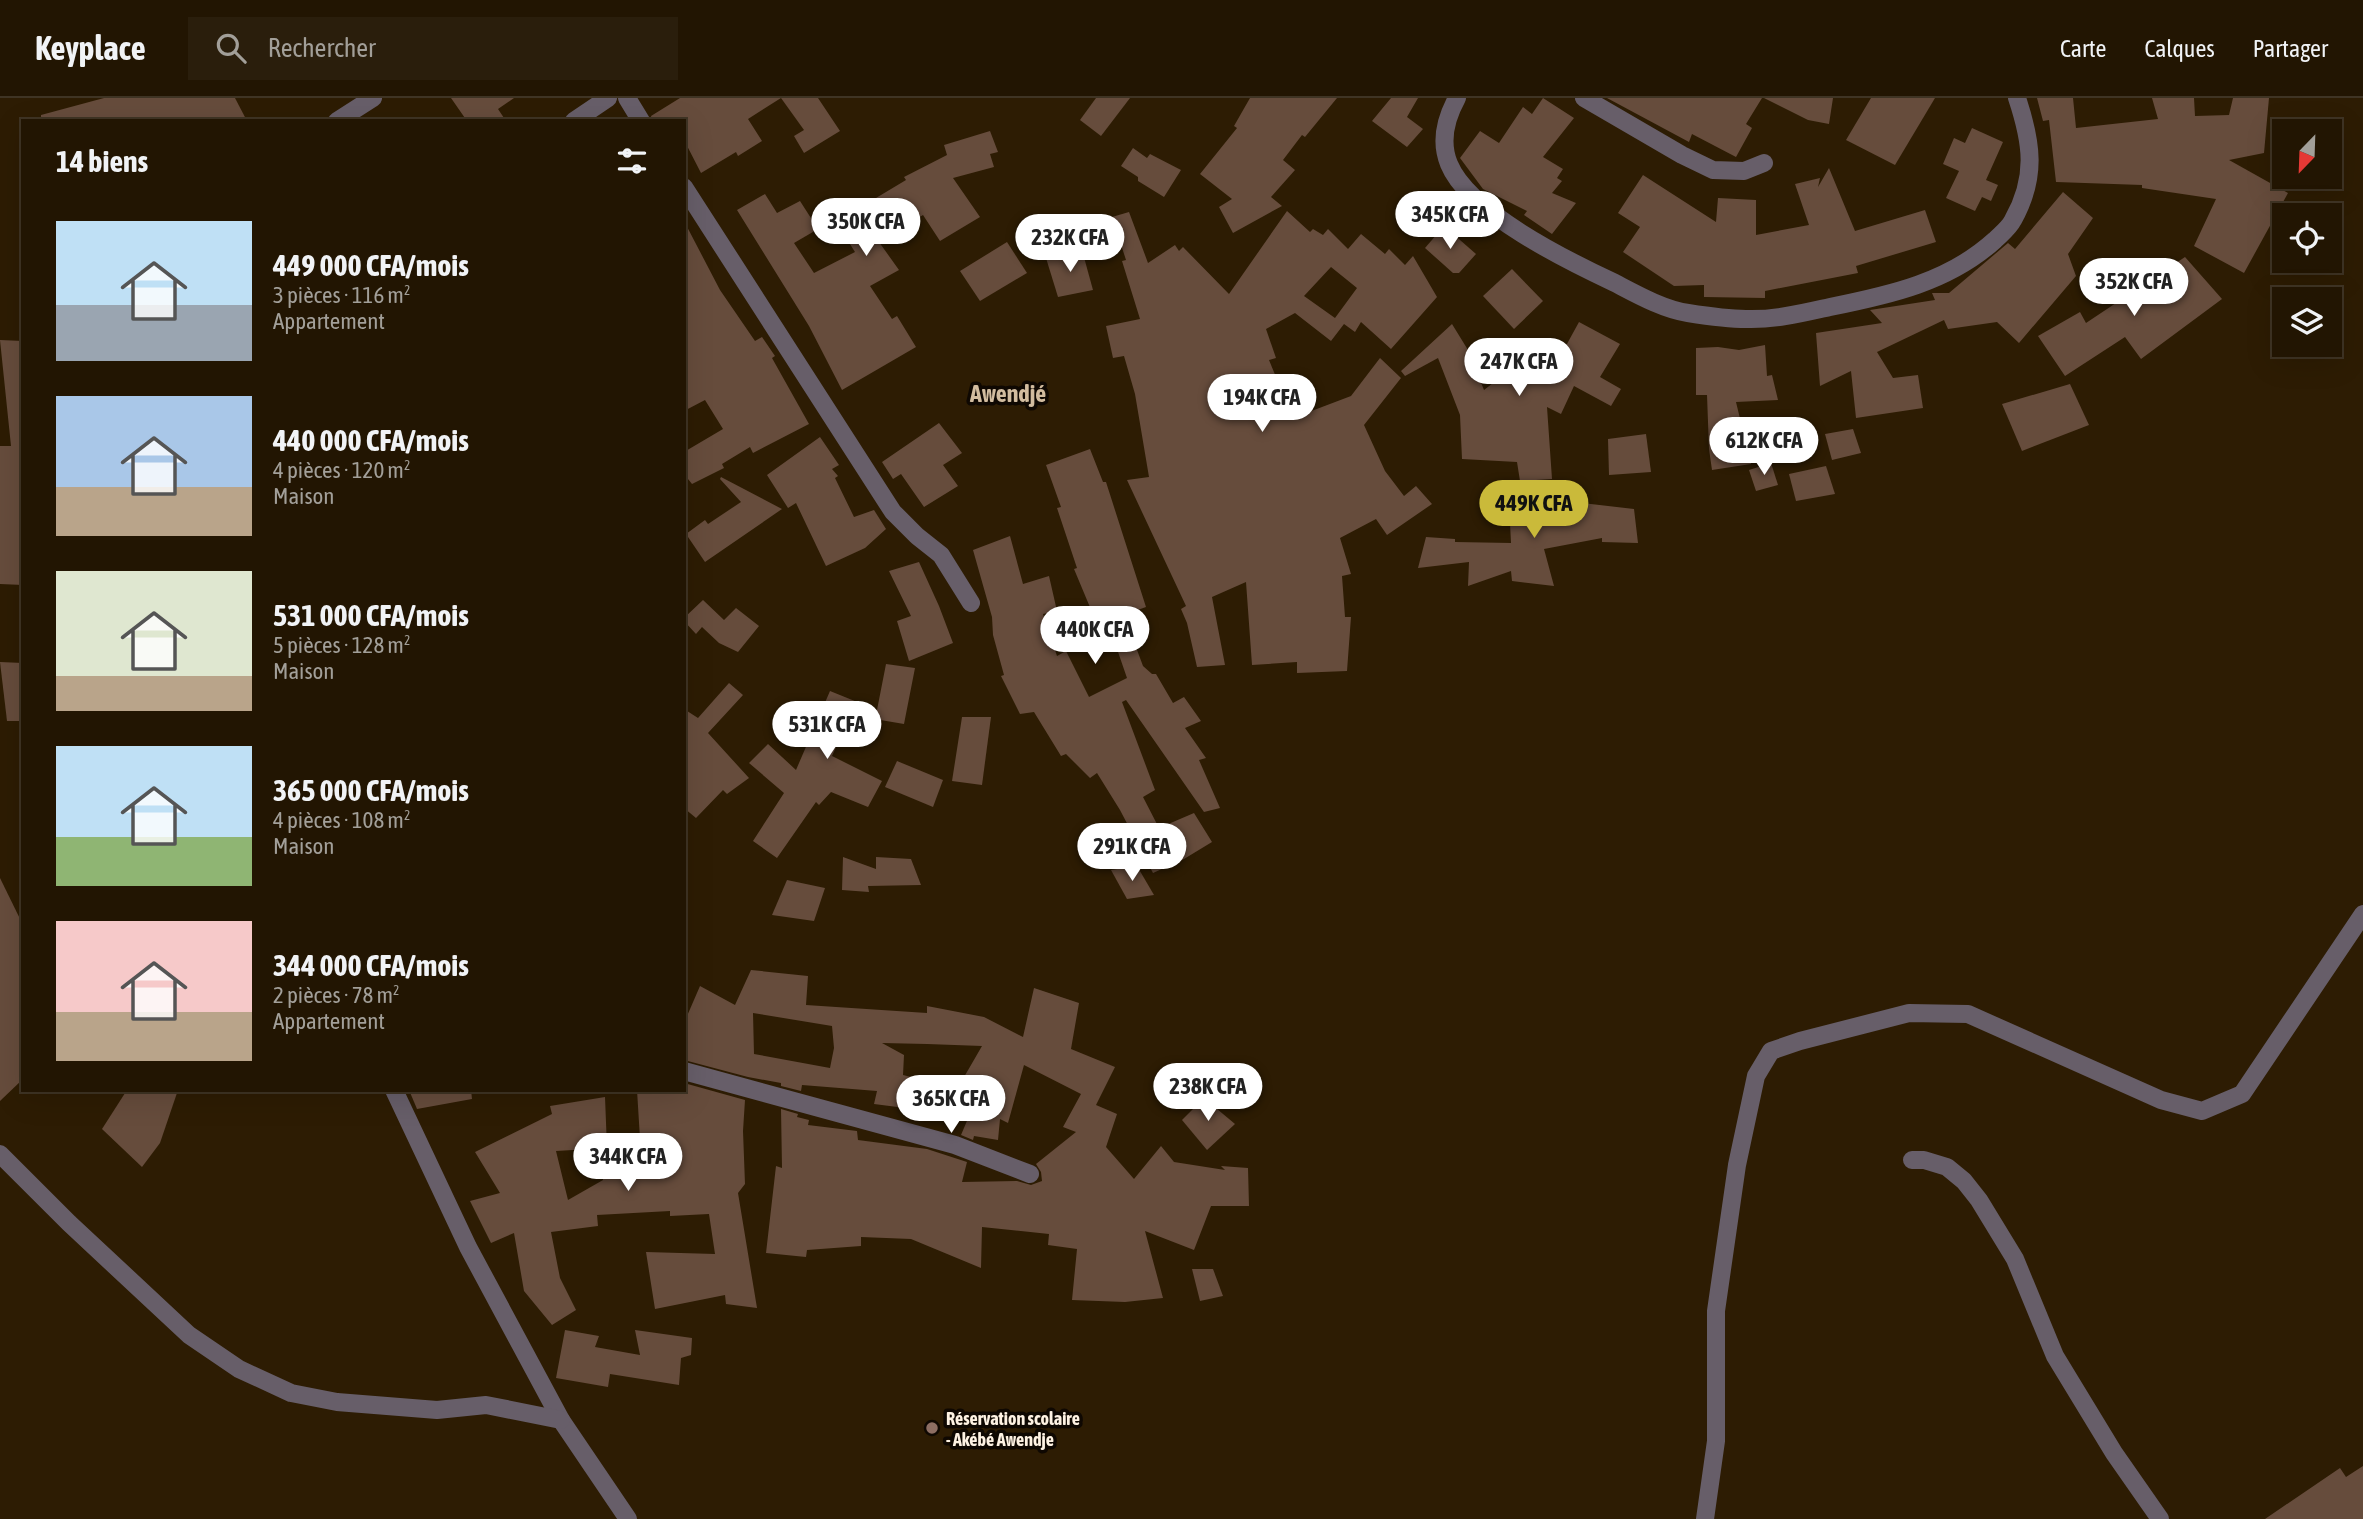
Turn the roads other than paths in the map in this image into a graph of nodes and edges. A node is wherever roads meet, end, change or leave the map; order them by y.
1 (373, 98) edge
2 (608, 98) edge
3 (627, 98) edge
4 (1457, 98) edge
5 (1584, 98) edge
6 (2017, 98) edge
7 (340, 119) edge
8 (577, 119) edge
9 (640, 119) edge
10 (1764, 163) dead end
11 (686, 190) edge
12 (971, 603) dead end
13 (2363, 914) edge
14 (686, 1072) edge
15 (395, 1092) edge
16 (0, 1154) edge
17 (1912, 1160) dead end
18 (1030, 1174) dead end
19 (561, 1420) junction
20 (628, 1519) edge
21 (1705, 1519) edge
22 (2160, 1519) edge

1 - 7 street
2 - 8 street
3 - 9 street
4 - 6 street
5 - 10 street
11 - 12 street
13 - 21 street
14 - 18 street
15 - 19 street
16 - 19 street
17 - 22 street
19 - 20 street

